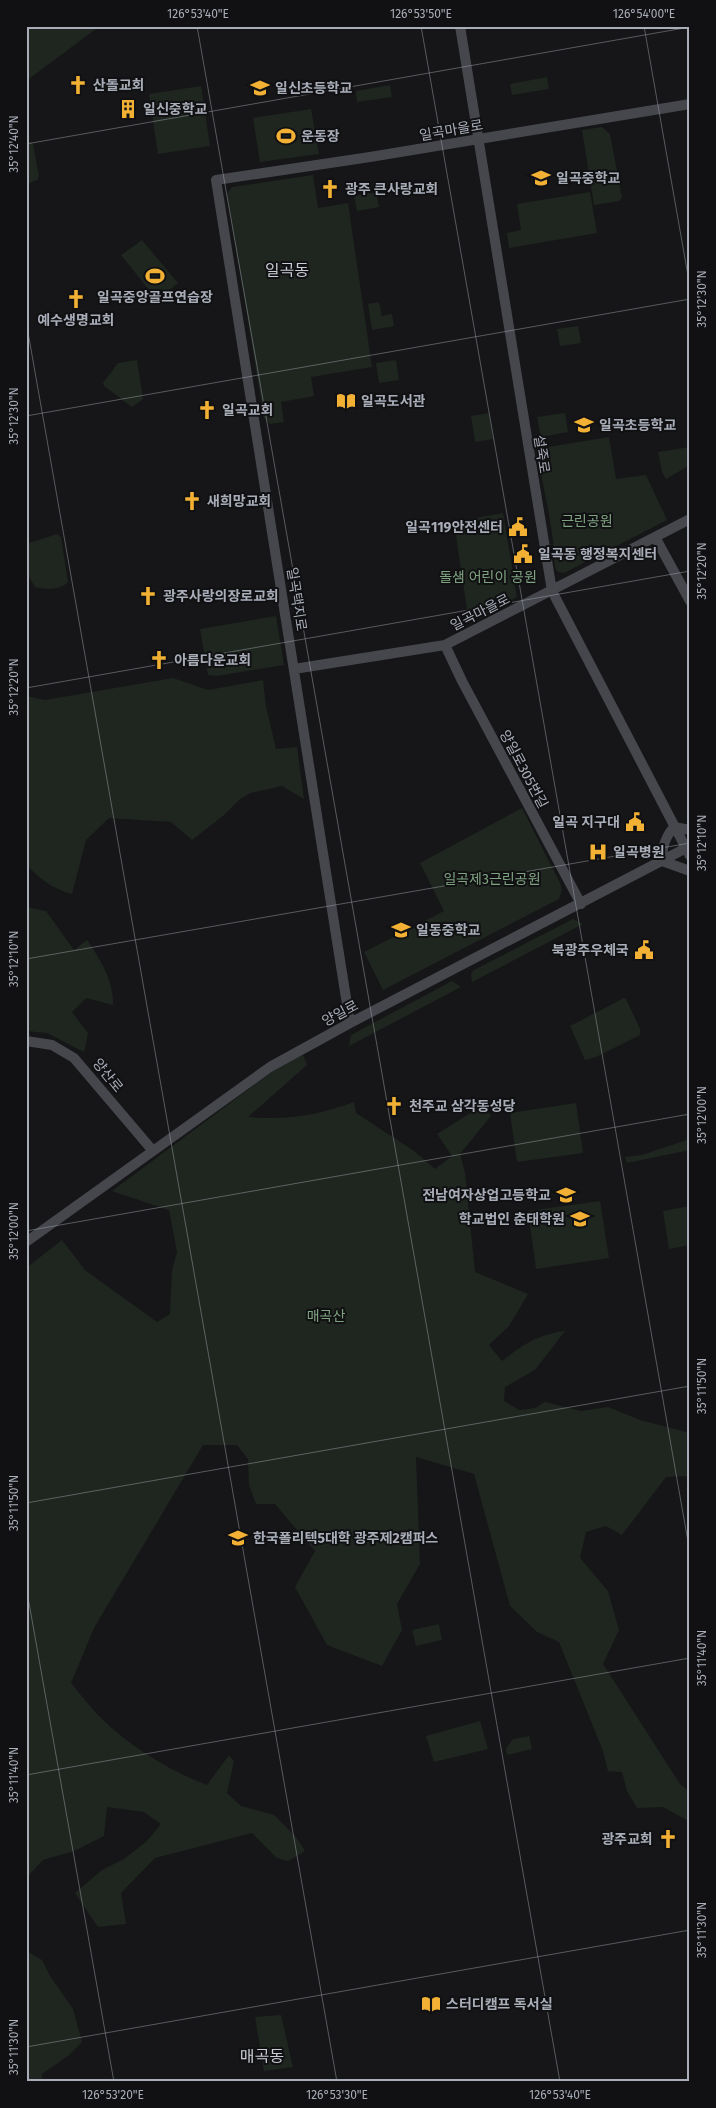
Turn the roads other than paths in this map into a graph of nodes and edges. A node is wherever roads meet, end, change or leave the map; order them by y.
1 (460, 26) edge
2 (690, 104) edge
3 (478, 139) junction
4 (216, 180) joint
5 (690, 519) edge
6 (655, 537) junction
7 (552, 591) junction
8 (690, 601) edge
9 (446, 645) junction
10 (294, 669) junction
11 (674, 826) junction
12 (690, 830) edge
13 (688, 850) edge
14 (662, 861) junction
15 (690, 871) edge
16 (580, 904) junction
17 (350, 1023) junction
18 (26, 1041) edge
19 (153, 1151) junction
20 (26, 1242) edge

1 - 3 street, 설죽로
2 - 3 street, 일곡마을로
3 - 4 street, 일곡마을로
3 - 7 street, 설죽로
4 - 10 street, 일곡택지로
5 - 6 street, 일곡마을로
6 - 7 street, 일곡마을로
6 - 8 street
7 - 9 street, 일곡마을로
7 - 11 street, 설죽로
9 - 10 street, 일곡마을로
9 - 16 street, 양일로305번길
10 - 17 street, 일곡택지로
11 - 12 street
11 - 13 street, 설죽로
11 - 14 street
13 - 14 street, 양일로
14 - 15 street
14 - 16 street, 양일로
16 - 17 street, 양일로
17 - 19 street, 양일로
18 - 19 street, 양산로
19 - 20 street, 양일로

